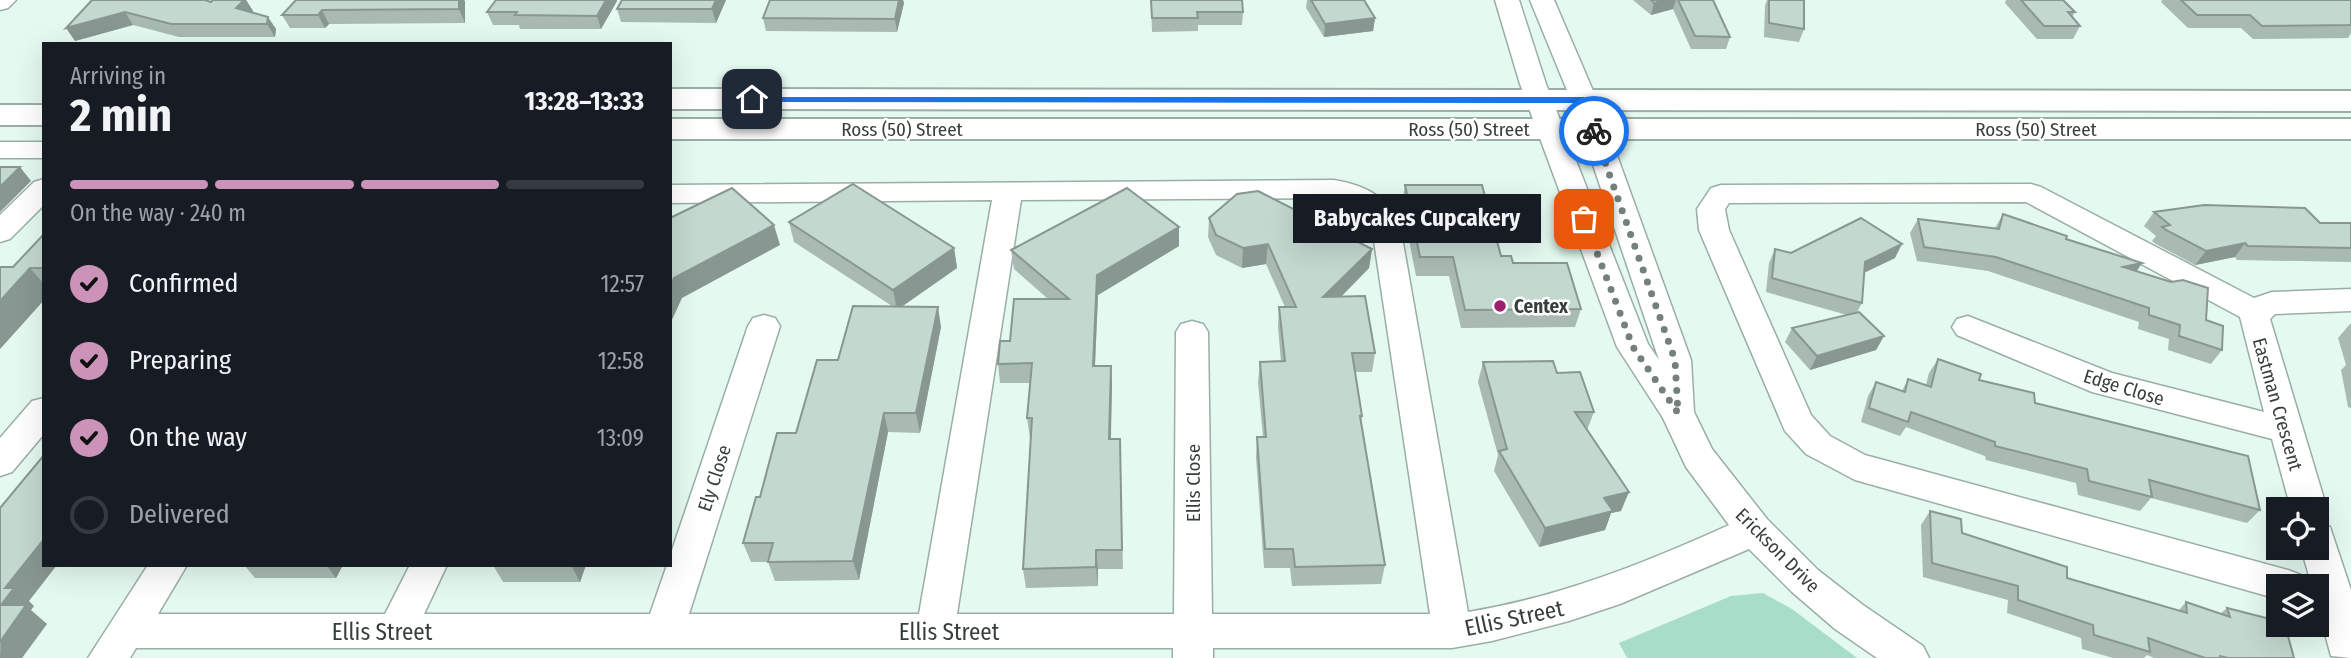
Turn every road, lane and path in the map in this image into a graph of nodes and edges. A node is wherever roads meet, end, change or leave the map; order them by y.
1 (1507, 0) edge
2 (1542, 0) edge
3 (672, 99) edge
4 (2351, 101) edge
5 (0, 115) edge
6 (42, 115) edge
7 (1544, 115) junction
8 (1589, 115) junction
9 (672, 129) edge
10 (2351, 129) edge
11 (0, 150) edge
12 (42, 150) edge
13 (42, 190) edge
14 (1008, 191) junction
15 (672, 194) edge
16 (0, 232) edge
17 (2351, 300) edge
18 (2256, 312) junction
19 (764, 326) dead end
20 (1968, 327) dead end
21 (1192, 332) dead end
22 (42, 412) edge
23 (1678, 413) junction
24 (2285, 430) junction
25 (0, 463) edge
26 (2305, 497) edge
27 (1754, 530) junction
28 (2323, 560) edge
29 (168, 567) edge
30 (428, 567) edge
31 (2266, 580) edge
32 (2334, 599) edge
33 (664, 631) junction
34 (1452, 631) junction
35 (396, 632) junction
36 (935, 632) junction
37 (116, 645) edge
38 (1193, 645) edge
39 (2351, 656) edge
40 (1909, 658) edge

1 - 7 street, Erickson Drive
2 - 8 street, Erickson Drive
3 - 7 main road, Ross (50) Street
4 - 8 main road, Ross (50) Street
5 - 6 main road
7 - 8 main road, Ross (50) Street
7 - 9 main road, Ross (50) Street
7 - 23 street, Erickson Drive
8 - 10 main road, Ross (50) Street
8 - 23 street, Erickson Drive
11 - 12 street
13 - 16 street
14 - 15 street
14 - 34 street
14 - 36 street
17 - 18 street, Eastman Crescent
18 - 24 street, Eastman Crescent
18 - 31 street
19 - 33 street, Ely Close
20 - 24 street, Edge Close
21 - 38 street, Ellis Close
22 - 25 street
23 - 27 street, Erickson Drive
24 - 26 street, Eastman Crescent
27 - 34 street, Ellis Street
27 - 40 street, Erickson Drive
28 - 32 street
29 - 37 street
30 - 35 street
32 - 39 street
33 - 35 street, Ellis Street
33 - 36 street, Ellis Street
34 - 38 street, Ellis Street
35 - 37 street, Ellis Street
36 - 38 street, Ellis Street

